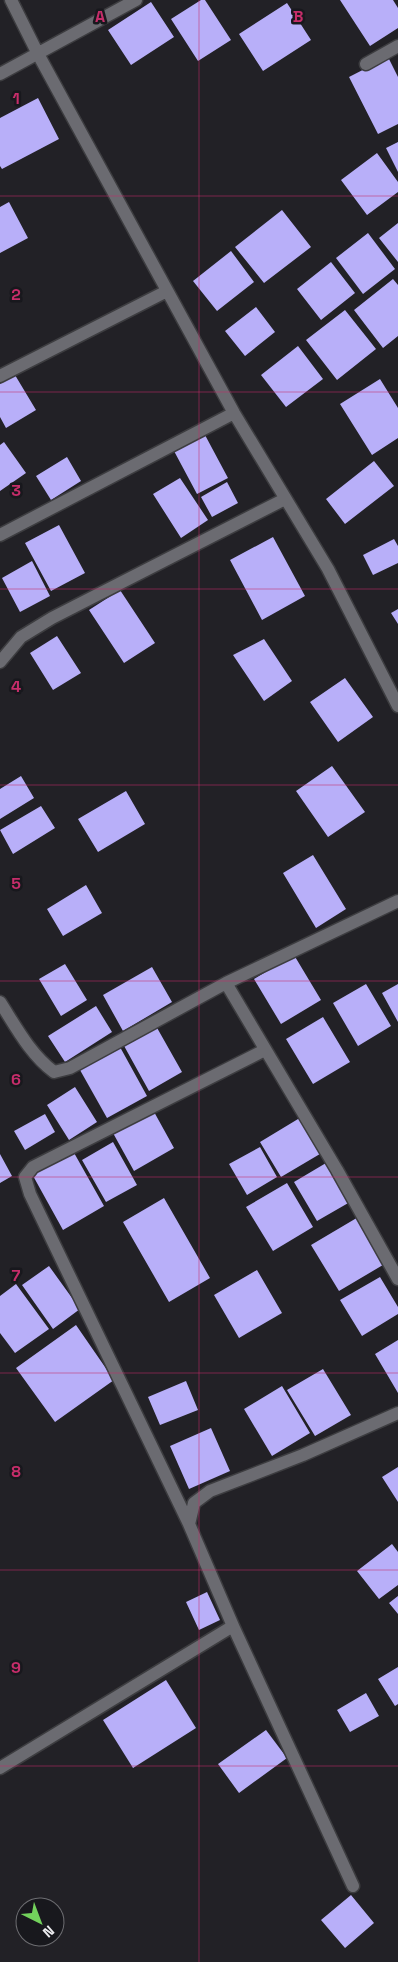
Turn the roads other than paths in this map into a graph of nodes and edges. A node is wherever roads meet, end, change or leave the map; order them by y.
1 (11, 0) edge
2 (136, 0) edge
3 (398, 46) edge
4 (38, 54) junction
5 (366, 64) dead end
6 (0, 74) edge
7 (167, 291) junction
8 (0, 376) edge
9 (234, 413) junction
10 (285, 499) junction
11 (0, 536) edge
12 (0, 662) edge
13 (398, 706) edge
14 (398, 901) edge
15 (226, 983) junction
16 (0, 1002) edge
17 (266, 1050) junction
18 (398, 1280) edge
19 (398, 1413) edge
20 (188, 1524) junction
21 (232, 1626) junction
22 (0, 1768) edge
23 (353, 1886) dead end

1 - 4 street
2 - 4 street
3 - 5 street
4 - 6 street
4 - 7 street
7 - 8 street
7 - 9 street
9 - 10 street
9 - 11 street
10 - 12 street
10 - 13 street
14 - 15 street
15 - 16 street
15 - 17 street
17 - 18 street
17 - 20 street
19 - 20 street
20 - 21 street
21 - 22 street
21 - 23 street

